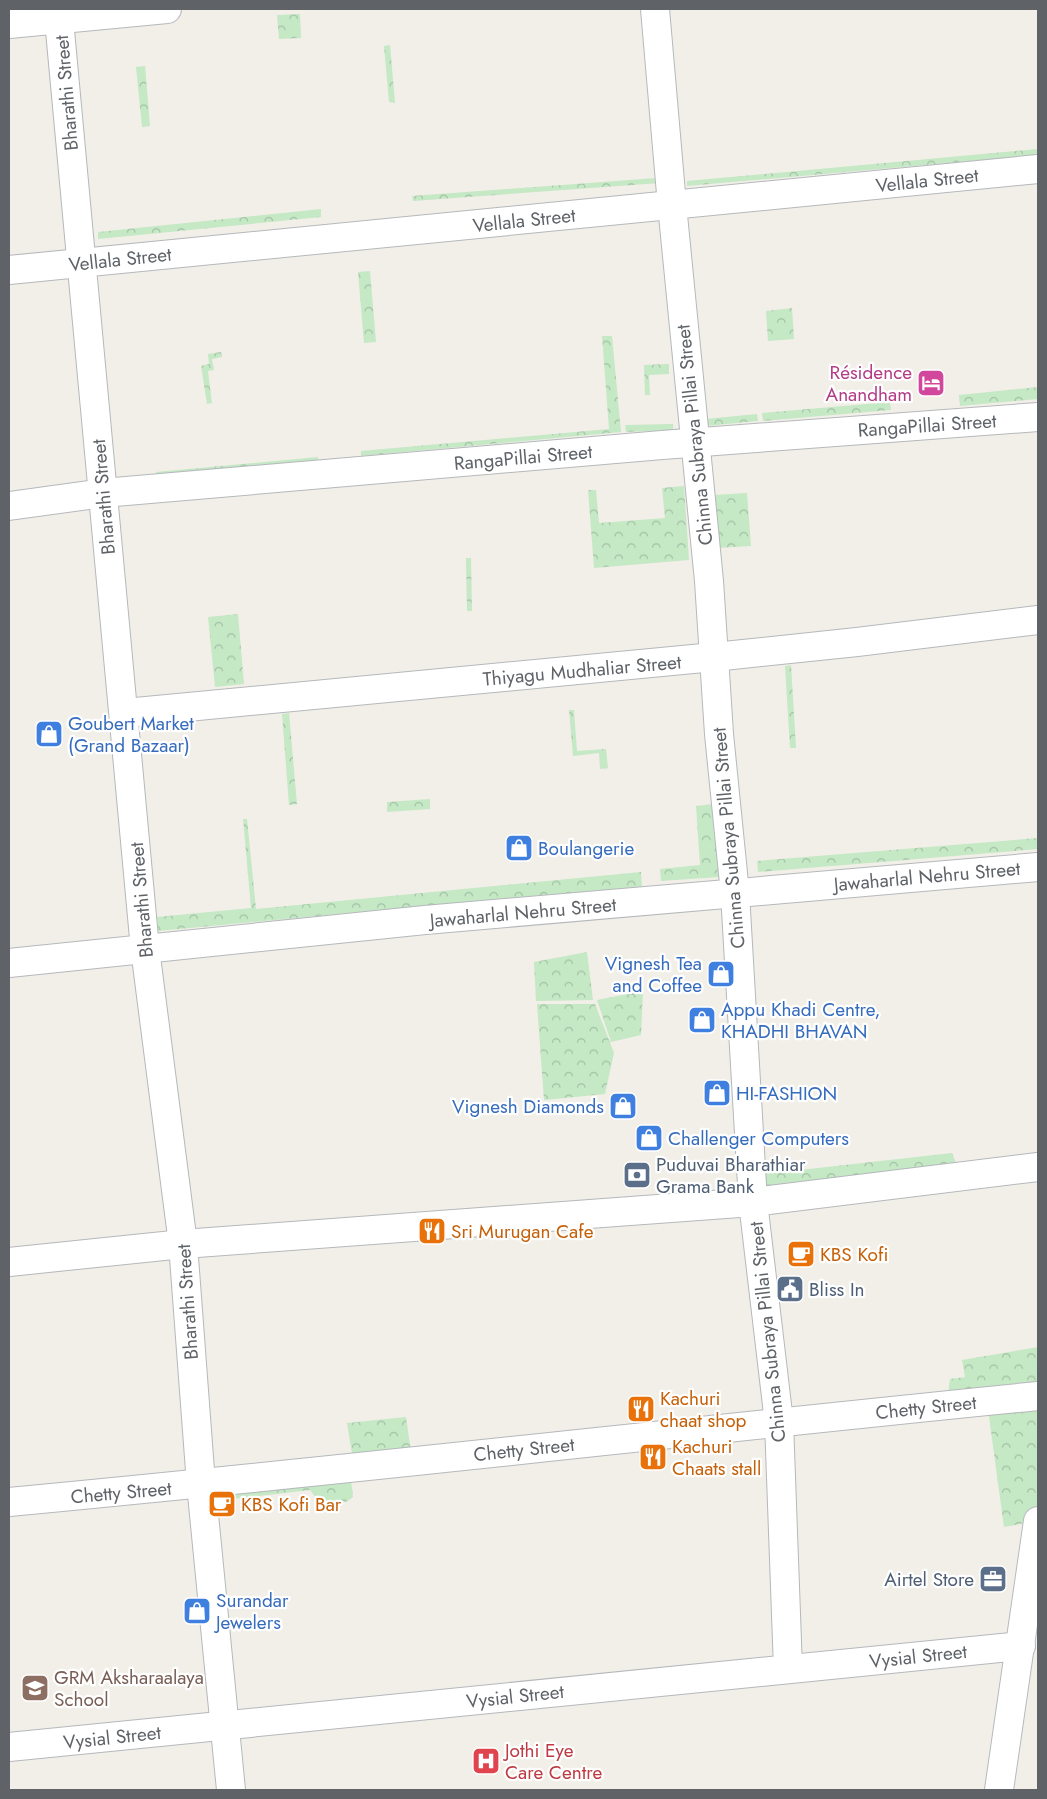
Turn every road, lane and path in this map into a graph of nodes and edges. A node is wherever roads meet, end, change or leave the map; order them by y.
1 (168, 9) edge
2 (655, 9) edge
3 (59, 14) edge
4 (9, 24) edge
5 (1038, 170) edge
6 (672, 205) junction
7 (81, 263) junction
8 (9, 270) edge
9 (1038, 417) edge
10 (695, 442) junction
11 (103, 493) junction
12 (9, 506) edge
13 (1038, 620) edge
14 (714, 657) junction
15 (124, 713) junction
16 (1038, 867) edge
17 (735, 893) junction
18 (145, 949) junction
19 (9, 964) edge
20 (1038, 1167) edge
21 (753, 1202) junction
22 (183, 1244) junction
23 (9, 1262) edge
24 (1038, 1396) edge
25 (779, 1422) junction
26 (201, 1484) junction
27 (9, 1502) edge
28 (1038, 1521) edge
29 (1021, 1646) junction
30 (788, 1669) junction
31 (224, 1725) junction
32 (9, 1747) edge
33 (231, 1790) edge
34 (998, 1790) edge

1 - 3 street
2 - 6 street, Chinna Subraya Pillai Street
3 - 4 street
3 - 7 street, Bharathi Street
5 - 6 street, Vellala Street
6 - 7 street, Vellala Street
6 - 10 street, Chinna Subraya Pillai Street
7 - 8 street, Vellala Street
7 - 11 street, Bharathi Street
9 - 10 street, RangaPillai Street
10 - 11 street, RangaPillai Street
10 - 14 street, Chinna Subraya Pillai Street
11 - 12 street, RangaPillai Street
11 - 15 street, Bharathi Street
13 - 14 street, Thiyagu Mudhaliar Street
14 - 15 street, Thiyagu Mudhaliar Street
14 - 17 street, Chinna Subraya Pillai Street
15 - 18 street, Bharathi Street
16 - 17 street, Jawaharlal Nehru Street
17 - 18 street, Jawaharlal Nehru Street
17 - 21 street, Chinna Subraya Pillai Street
18 - 19 street, Jawaharlal Nehru Street
18 - 22 street, Bharathi Street
20 - 21 street
21 - 22 street
21 - 25 street, Chinna Subraya Pillai Street
22 - 23 street
22 - 26 street, Bharathi Street
24 - 25 street, Chetty Street
25 - 26 street, Chetty Street
25 - 30 street, Chinna Subraya Pillai Street
26 - 27 street, Chetty Street
26 - 31 street, Bharathi Street
28 - 29 street
29 - 30 street, Vysial Street
29 - 34 street
30 - 31 street, Vysial Street
31 - 32 street, Vysial Street
31 - 33 street, Bharathi Street

